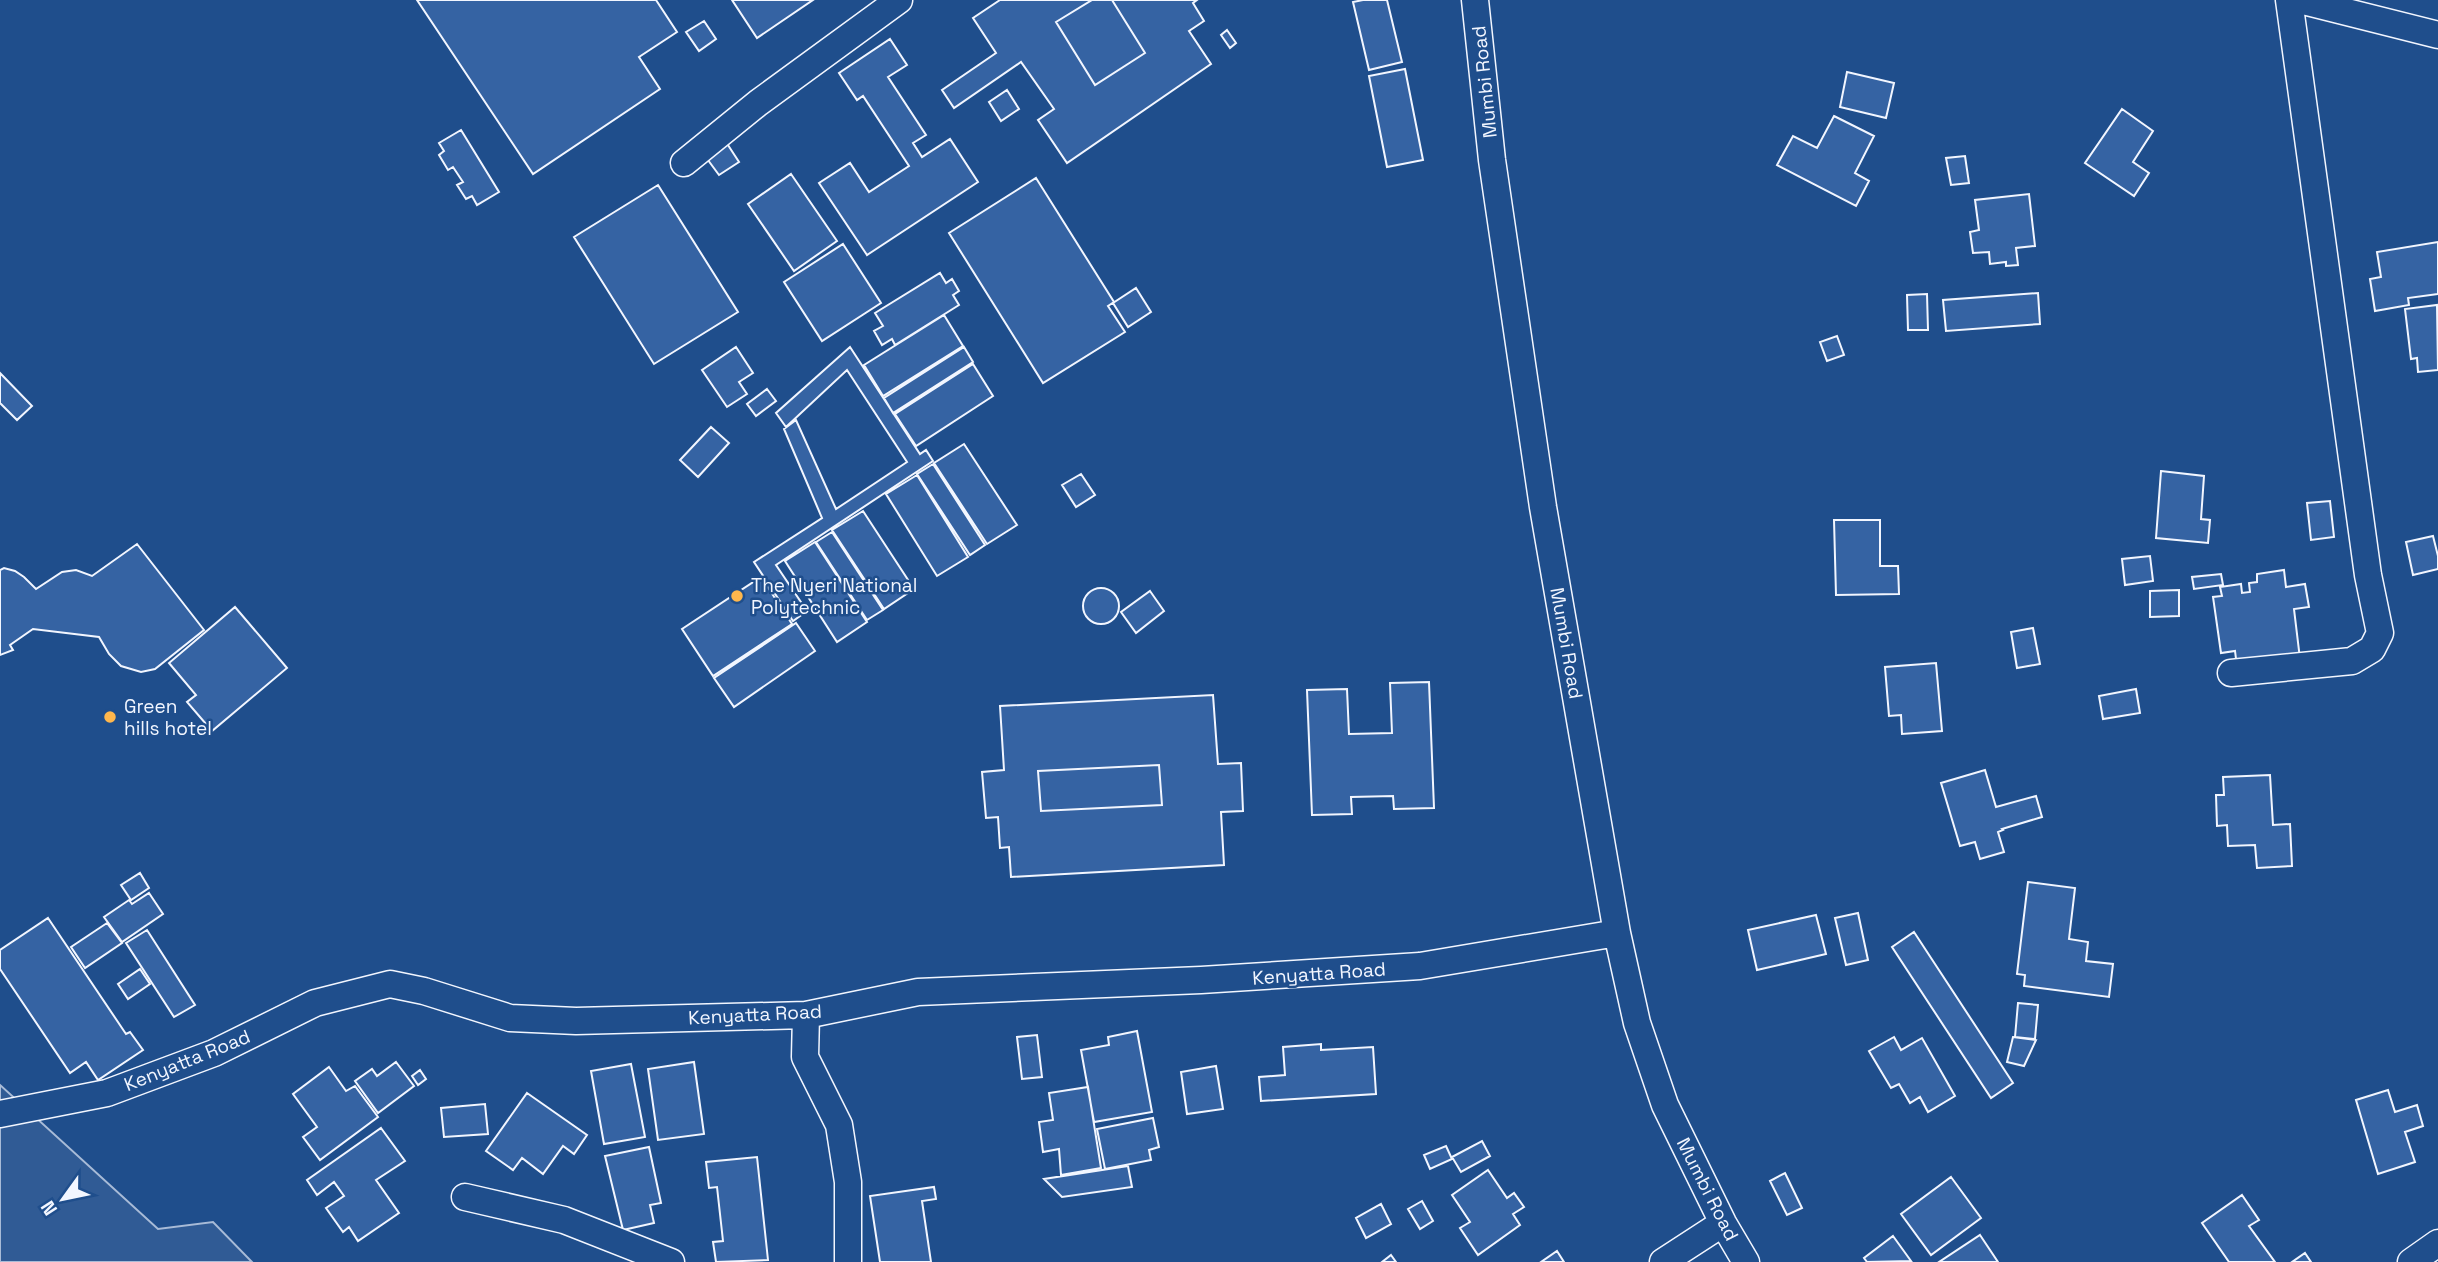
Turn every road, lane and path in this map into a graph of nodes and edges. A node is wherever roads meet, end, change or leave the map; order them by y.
1 (899, 0) edge
2 (1475, 0) edge
3 (2289, 0) edge
4 (2299, 0) edge
5 (2438, 35) edge
6 (684, 163) dead end
7 (2231, 673) dead end
8 (1617, 933) junction
9 (806, 1015) junction
10 (0, 1114) edge
11 (466, 1197) dead end
12 (1723, 1223) junction
13 (2438, 1243) edge
14 (671, 1262) edge
15 (848, 1262) edge
16 (1663, 1262) edge
17 (1746, 1262) edge
18 (2411, 1262) edge

1 - 6 street
2 - 8 street, Mumbi Road
3 - 7 street
4 - 5 street
8 - 9 street, Kenyatta Road
8 - 12 street, Mumbi Road
9 - 10 street, Kenyatta Road
9 - 15 street
11 - 14 street
12 - 16 street
12 - 17 street, Mumbi Road
13 - 18 street

